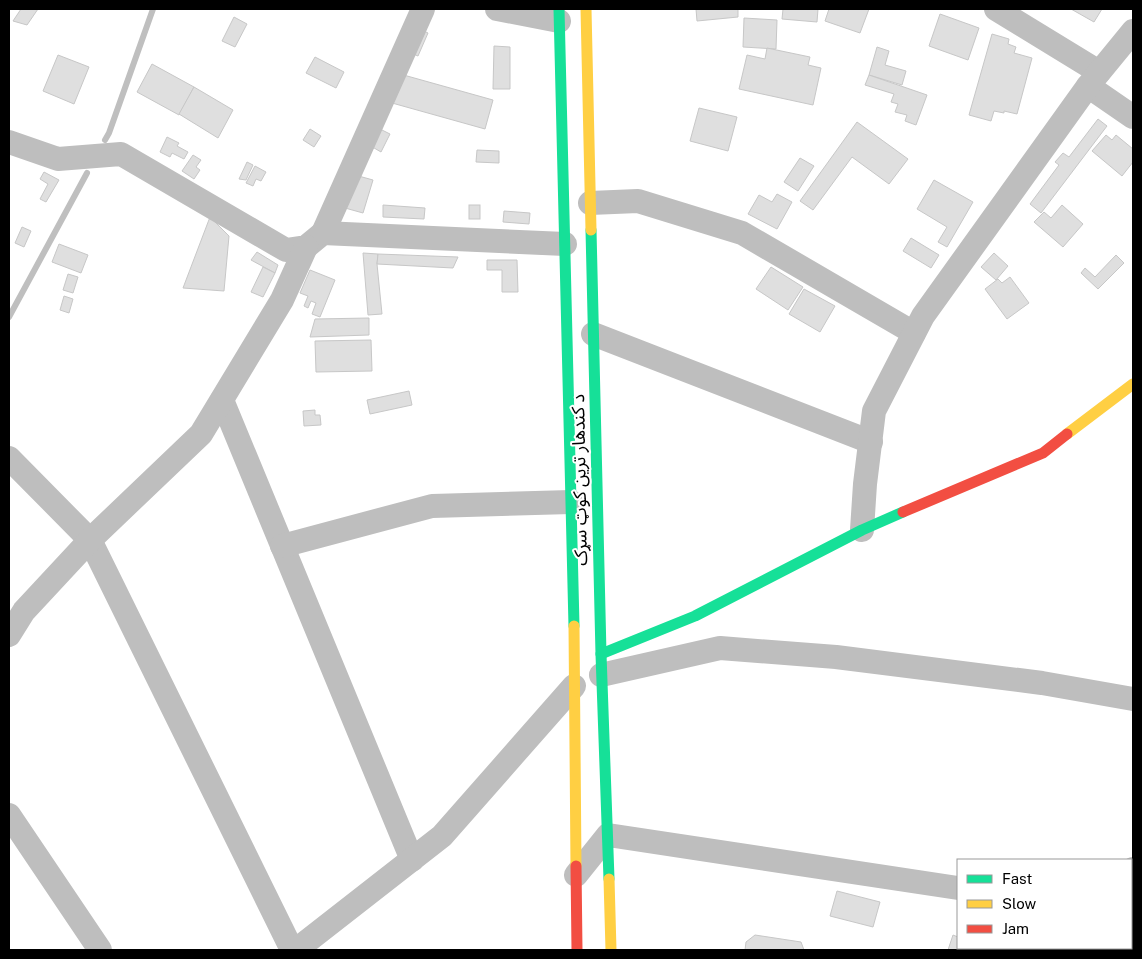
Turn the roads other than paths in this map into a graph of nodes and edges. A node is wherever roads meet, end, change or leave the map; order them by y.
1 (424, 9) edge
2 (497, 9) edge
3 (586, 9) edge
4 (996, 9) edge
5 (559, 15) edge
6 (1133, 31) edge
7 (1094, 79) junction
8 (1133, 118) edge
9 (9, 142) edge
10 (590, 203) junction
11 (314, 240) junction
12 (565, 244) junction
13 (914, 333) junction
14 (593, 334) junction
15 (1133, 384) edge
16 (222, 400) junction
17 (871, 442) junction
18 (9, 458) edge
19 (571, 502) junction
20 (862, 530) junction
21 (90, 540) junction
22 (282, 546) junction
23 (9, 636) edge
24 (601, 664) junction
25 (574, 686) junction
26 (1133, 699) edge
27 (9, 815) edge
28 (608, 835) junction
29 (412, 860) junction
30 (576, 875) junction
31 (957, 888) edge
32 (100, 950) edge
33 (292, 950) edge
34 (296, 950) edge
35 (577, 950) edge
36 (611, 950) edge

1 - 11 street
2 - 5 street
3 - 10 main road, د کندهار ترين کوټ سړک
4 - 7 street
5 - 12 main road, د کندهار ترين کوټ سړک
6 - 7 street
7 - 8 street
7 - 13 street
9 - 11 street
10 - 13 street
10 - 14 main road, د کندهار ترين کوټ سړک
11 - 12 street
11 - 16 street
12 - 19 main road, د کندهار ترين کوټ سړک
13 - 17 street
14 - 17 street
14 - 24 main road, د کندهار ترين کوټ سړک
15 - 20 main road
16 - 21 street
16 - 22 street
17 - 20 street
18 - 21 street
19 - 22 street
19 - 25 main road, د کندهار ترين کوټ سړک
20 - 24 main road
21 - 23 street
21 - 33 street
22 - 29 street
24 - 26 street
24 - 28 main road, د کندهار ترين کوټ سړک
25 - 29 street
25 - 30 main road, د کندهار ترين کوټ سړک
27 - 32 street
28 - 30 street
28 - 31 street
28 - 36 main road, د کندهار ترين کوټ سړک
29 - 34 street
30 - 35 main road, د کندهار ترين کوټ سړک

